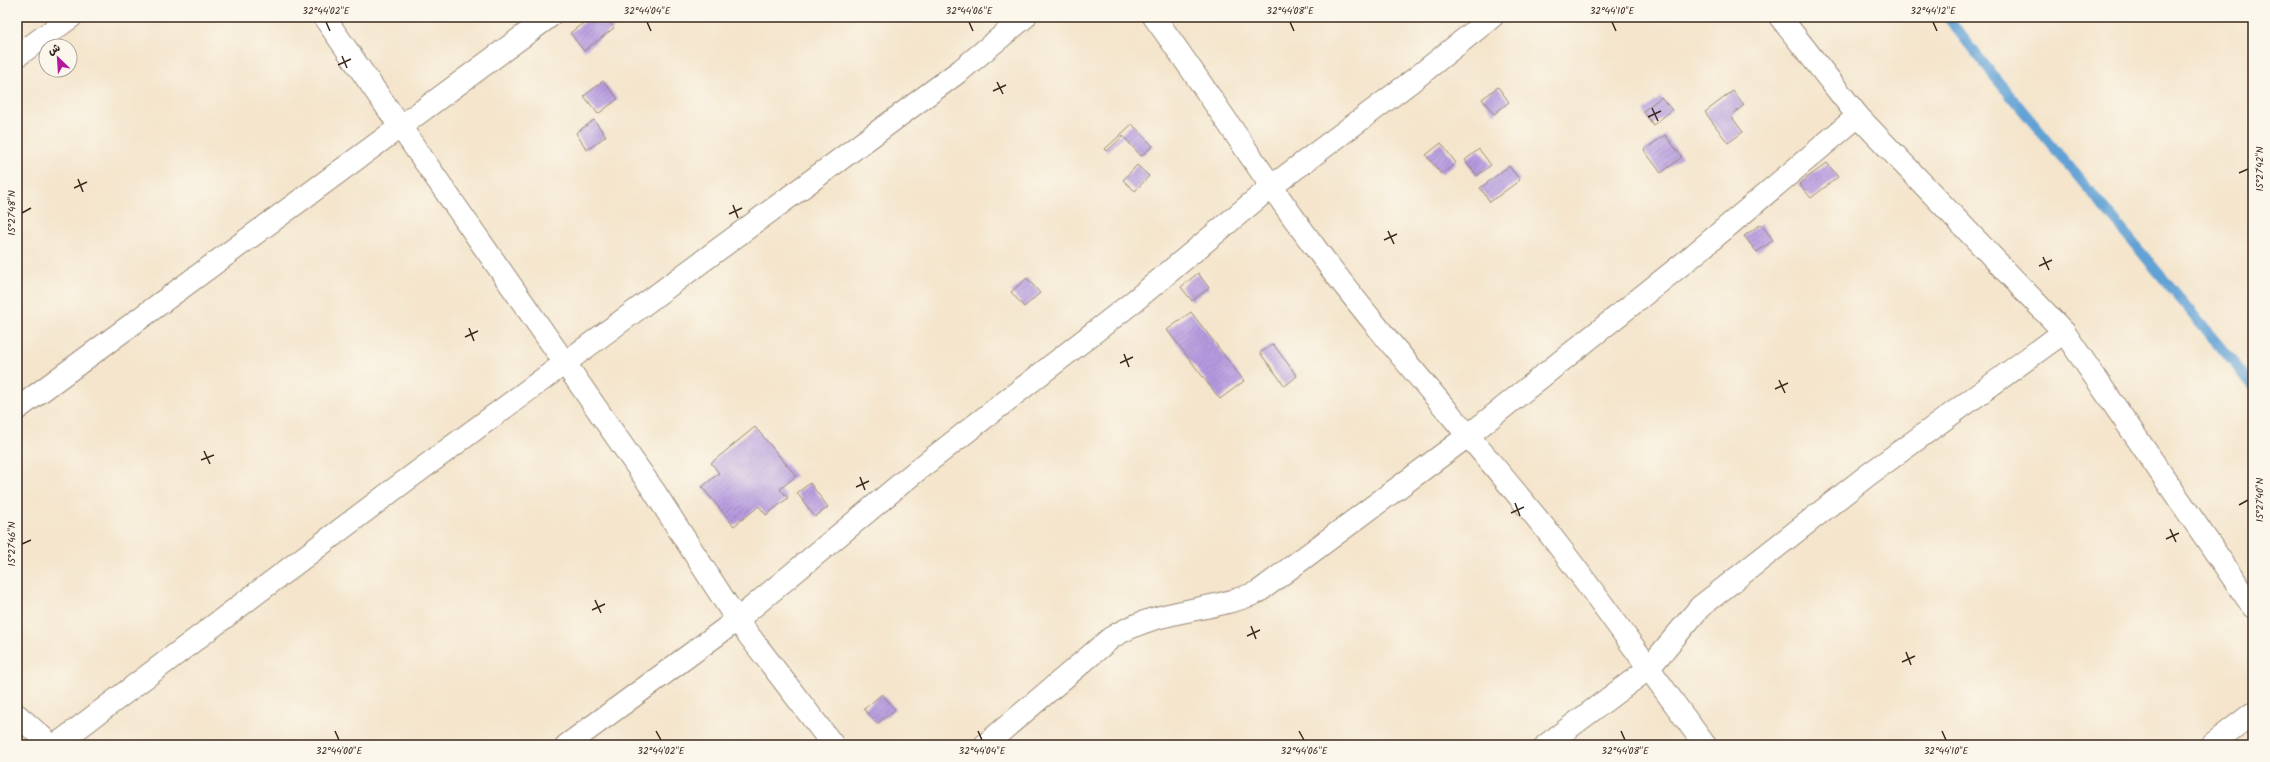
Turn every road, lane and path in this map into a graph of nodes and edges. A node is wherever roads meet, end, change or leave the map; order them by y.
1 (71, 17) edge
2 (324, 17) edge
3 (549, 17) edge
4 (1025, 17) edge
5 (1154, 17) edge
6 (1492, 17) edge
7 (1780, 17) edge
8 (17, 56) edge
9 (1858, 116) junction
10 (400, 128) junction
11 (1272, 187) junction
12 (2064, 332) junction
13 (566, 364) junction
14 (17, 409) edge
15 (1469, 435) junction
16 (2253, 607) edge
17 (737, 620) junction
18 (1648, 669) junction
19 (2253, 713) edge
20 (20, 724) edge
21 (50, 745) edge
22 (56, 745) edge
23 (567, 745) edge
24 (832, 745) edge
25 (985, 745) edge
26 (1546, 745) edge
27 (1704, 745) edge
28 (2211, 745) edge

1 - 8 street
2 - 10 street
3 - 10 street
4 - 13 street
5 - 11 street
6 - 11 street
7 - 9 street
9 - 12 street
9 - 15 street
10 - 13 street
10 - 14 street
11 - 15 street
11 - 17 street
12 - 16 street
12 - 18 street
13 - 17 street
13 - 22 street
15 - 18 street
15 - 25 street
17 - 23 street
17 - 24 street
18 - 26 street
18 - 27 street
19 - 28 street
20 - 21 street

